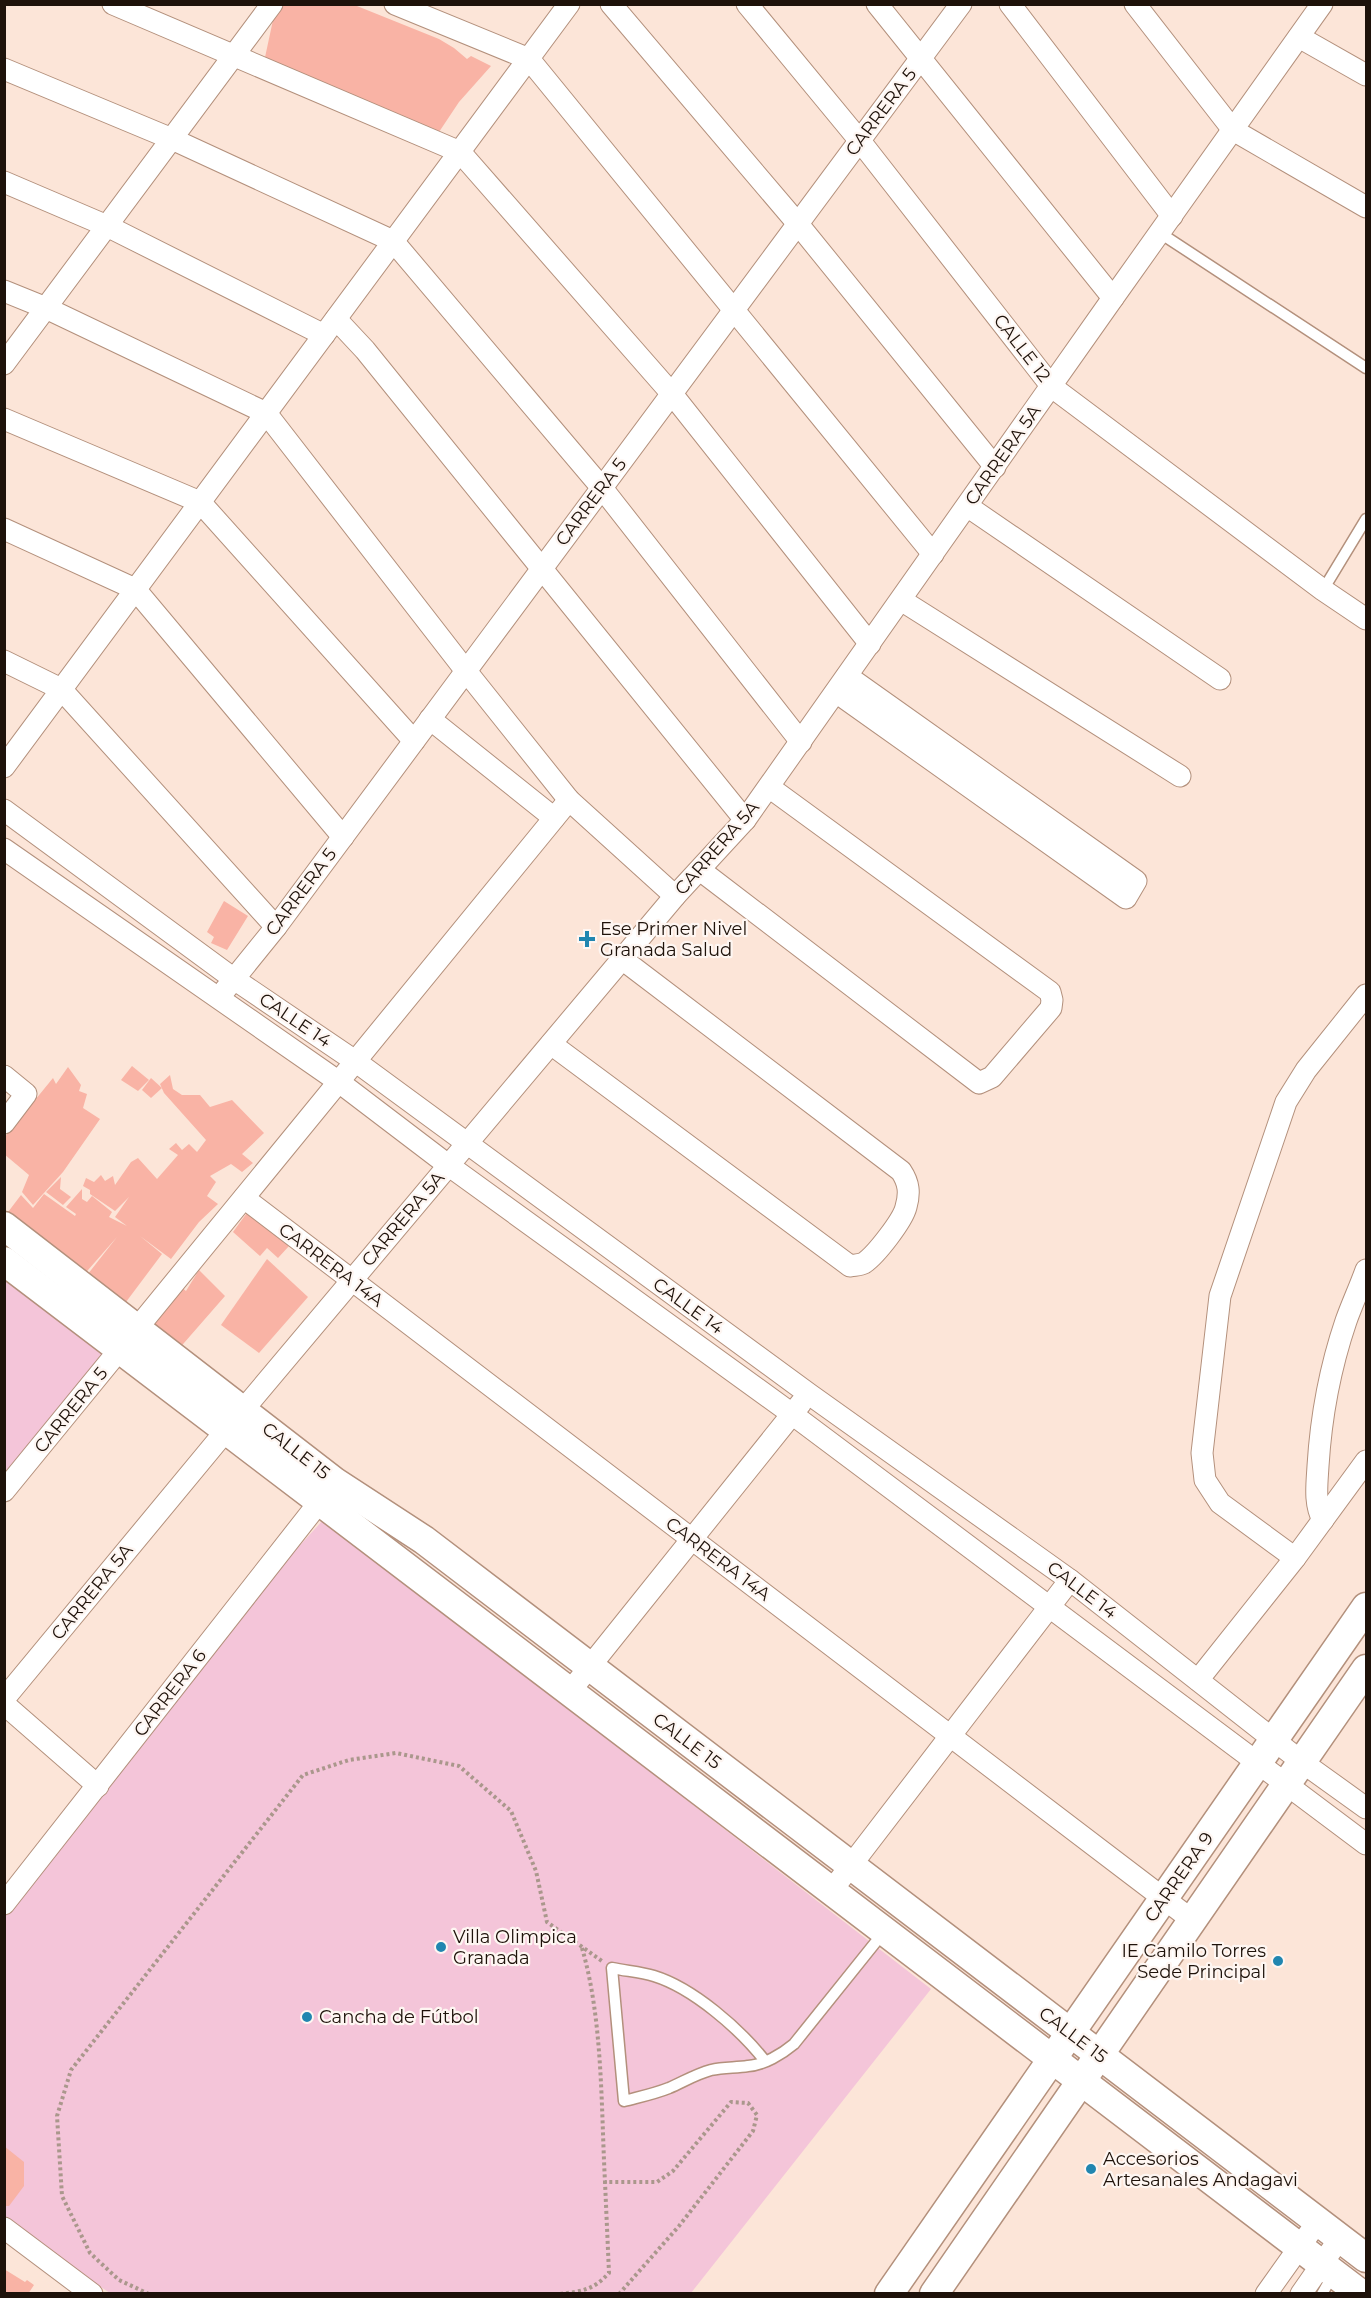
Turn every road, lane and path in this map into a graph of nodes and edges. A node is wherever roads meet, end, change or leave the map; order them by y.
1 (113, 4) edge
2 (272, 4) edge
3 (395, 4) edge
4 (569, 4) edge
5 (611, 4) edge
6 (747, 4) edge
7 (877, 4) edge
8 (961, 4) edge
9 (1010, 4) edge
10 (1135, 4) edge
11 (1322, 4) edge
12 (1299, 37) junction
13 (233, 56) junction
14 (921, 58) junction
15 (529, 59) junction
16 (4, 69) edge
17 (1366, 75) edge
18 (1233, 130) junction
19 (172, 139) junction
20 (860, 141) junction
21 (460, 152) junction
22 (4, 182) edge
23 (1366, 207) edge
24 (1172, 216) junction
25 (798, 224) junction
26 (107, 226) junction
27 (1160, 233) junction
28 (393, 241) junction
29 (4, 291) edge
30 (1113, 298) junction
31 (46, 308) junction
32 (733, 311) junction
33 (330, 327) junction
34 (4, 364) edge
35 (1366, 368) edge
36 (1052, 387) junction
37 (672, 394) junction
38 (266, 413) junction
39 (4, 419) edge
40 (995, 467) junction
41 (602, 488) junction
42 (200, 502) junction
43 (967, 506) junction
44 (1366, 519) edge
45 (4, 529) edge
46 (933, 554) junction
47 (542, 569) junction
48 (135, 589) junction
49 (1323, 590) junction
50 (901, 600) junction
51 (1366, 619) edge
52 (870, 644) junction
53 (4, 661) edge
54 (466, 671) junction
55 (1220, 679) dead end
56 (842, 684) junction
57 (61, 689) junction
58 (430, 719) junction
59 (414, 741) junction
60 (801, 742) junction
61 (4, 767) edge
62 (1180, 776) dead end
63 (769, 787) junction
64 (569, 800) junction
65 (4, 810) edge
66 (554, 818) junction
67 (745, 820) junction
68 (343, 837) junction
69 (4, 849) edge
70 (700, 870) junction
71 (675, 896) junction
72 (276, 927) junction
73 (622, 959) junction
74 (234, 979) junction
75 (1366, 995) edge
76 (220, 998) junction
77 (551, 1044) junction
78 (355, 1061) junction
79 (4, 1076) edge
80 (339, 1082) junction
81 (4, 1123) edge
82 (466, 1144) junction
83 (448, 1166) junction
84 (244, 1198) junction
85 (4, 1226) edge
86 (4, 1261) edge
87 (1366, 1270) edge
88 (351, 1281) junction
89 (128, 1339) junction
90 (809, 1394) junction
91 (792, 1414) junction
92 (234, 1420) junction
93 (1366, 1461) edge
94 (4, 1491) edge
95 (327, 1492) junction
96 (1323, 1520) junction
97 (692, 1540) junction
98 (1295, 1558) junction
99 (1070, 1580) junction
100 (1366, 1607) edge
101 (1049, 1608) junction
102 (590, 1667) junction
103 (1366, 1669) edge
104 (1198, 1680) junction
105 (571, 1690) junction
106 (4, 1699) edge
107 (4, 1704) edge
108 (950, 1736) junction
109 (1275, 1740) junction
110 (1302, 1762) junction
111 (1259, 1763) junction
112 (1286, 1785) junction
113 (98, 1786) junction
114 (1366, 1808) edge
115 (1366, 1844) edge
116 (851, 1866) junction
117 (832, 1890) junction
118 (1164, 1899) junction
119 (4, 1904) edge
120 (1192, 1920) junction
121 (885, 1930) junction
122 (582, 1947) junction
123 (612, 1968) junction
124 (1071, 2033) junction
125 (1099, 2055) junction
126 (1053, 2058) junction
127 (765, 2061) junction
128 (1082, 2080) junction
129 (605, 2182) junction
130 (1318, 2221) junction
131 (4, 2228) edge
132 (1340, 2238) junction
133 (1300, 2246) junction
134 (1366, 2258) edge
135 (1326, 2277) edge
136 (92, 2294) edge
137 (149, 2294) edge
138 (560, 2294) edge
139 (619, 2294) edge
140 (889, 2294) edge
141 (933, 2294) edge
142 (1266, 2294) edge
143 (1301, 2294) edge
144 (1361, 2294) edge

1 - 13 street
2 - 13 street
3 - 15 street
4 - 15 street
5 - 25 street
6 - 20 street, CALLE 12
7 - 14 street
8 - 14 street, CARRERA 5
9 - 24 street
10 - 18 street
11 - 12 street, CARRERA 5A
12 - 17 street
12 - 18 street, CARRERA 5A
13 - 19 street
13 - 21 street
14 - 20 street, CARRERA 5
14 - 30 street
15 - 21 street
15 - 32 street
16 - 19 street
18 - 23 street
18 - 24 street, CARRERA 5A
19 - 26 street
19 - 28 street
20 - 25 street, CARRERA 5
20 - 36 street, CALLE 12
21 - 28 street
21 - 37 street
22 - 26 street
24 - 27 street, CARRERA 5A
25 - 32 street, CARRERA 5
25 - 40 street
26 - 31 street
26 - 33 street
27 - 30 street, CARRERA 5A
27 - 35 lane
28 - 33 street
28 - 41 street
29 - 31 street
30 - 36 street, CARRERA 5A
31 - 34 street
31 - 38 street
32 - 37 street, CARRERA 5
32 - 46 street
33 - 38 street
33 - 47 street
36 - 40 street, CARRERA 5A
36 - 49 street, CALLE 12
37 - 41 street, CARRERA 5
37 - 52 street
38 - 42 street
38 - 54 street
39 - 42 street
40 - 43 street, CARRERA 5A
41 - 47 street, CARRERA 5
41 - 60 street
42 - 48 street
42 - 59 street
43 - 46 street, CARRERA 5A
43 - 55 street
44 - 49 lane
45 - 48 street
46 - 50 street, CARRERA 5A
47 - 54 street, CARRERA 5
47 - 67 street
48 - 57 street
48 - 68 street
49 - 51 street, CALLE 12
50 - 52 street, CARRERA 5A
50 - 62 street
52 - 56 street, CARRERA 5A
53 - 57 street
54 - 58 street, CARRERA 5
54 - 64 street
56 - 56 street
56 - 60 street, CARRERA 5A
57 - 61 street
57 - 72 street
58 - 59 street, CARRERA 5
58 - 66 street
59 - 68 street, CARRERA 5
60 - 63 street, CARRERA 5A
63 - 67 street, CARRERA 5A
63 - 70 street
64 - 66 street, CARRERA 5
64 - 71 street
65 - 74 street, CALLE 14
66 - 78 street, CARRERA 5
67 - 70 street, CARRERA 5A
68 - 72 street, CARRERA 5
69 - 76 street, CALLE 14
70 - 71 street, CARRERA 5A
71 - 73 street, CARRERA 5A
72 - 74 street, CARRERA 5
73 - 77 street, CARRERA 5A
73 - 77 street
74 - 76 street, CARRERA 5
74 - 78 street, CALLE 14
75 - 98 street
76 - 80 street, CALLE 14
77 - 82 street, CARRERA 5A
78 - 80 street, CARRERA 5
78 - 82 street, CALLE 14
79 - 81 street
80 - 83 street, CALLE 14
80 - 84 street, CARRERA 5
82 - 83 street, CARRERA 5A
82 - 90 street, CALLE 14
83 - 88 street, CARRERA 5A
83 - 91 street, CALLE 14
84 - 88 street, CARRERA 14A
84 - 89 street, CARRERA 5
85 - 89 street, CALLE 15
86 - 89 street, CALLE 15
87 - 96 street
88 - 92 street, CARRERA 5A
88 - 97 street, CARRERA 14A
89 - 92 street, CALLE 15
89 - 94 street, CARRERA 5
90 - 91 street
90 - 99 street, CALLE 14
91 - 97 street
91 - 101 street, CALLE 14
92 - 95 street, CALLE 15
92 - 106 street, CARRERA 5A
93 - 96 street
95 - 102 street, CALLE 15
95 - 105 street, CALLE 15
95 - 113 street, CARRERA 6
96 - 98 street
97 - 102 street
97 - 108 street, CARRERA 14A
98 - 104 street
99 - 101 street
99 - 104 street, CALLE 14
100 - 109 street, CARRERA 9
101 - 108 street
101 - 111 street, CALLE 14
102 - 105 street
102 - 116 street, CALLE 15
103 - 110 street, CARRERA 9
104 - 109 street, CALLE 14
105 - 117 street, CALLE 15
107 - 113 street
108 - 116 street
108 - 118 street, CARRERA 14A
109 - 110 street, CALLE 14
109 - 111 street, CARRERA 9
110 - 112 street, CARRERA 9
110 - 114 street, CALLE 14
111 - 112 street, CALLE 14
111 - 118 street, CARRERA 9
112 - 115 street, CALLE 14
112 - 120 street, CARRERA 9
113 - 119 street, CARRERA 6
116 - 117 street
116 - 124 street, CALLE 15
117 - 121 street, CALLE 15
118 - 120 street, CARRERA 14A
118 - 124 street, CARRERA 9
120 - 125 street, CARRERA 9
121 - 126 street, CALLE 15
121 - 127 lane
122 - 123 path
122 - 129 path
122 - 137 path
123 - 127 lane
123 - 127 lane
124 - 125 street, CALLE 15
124 - 126 street, CARRERA 9
125 - 128 street, CARRERA 9
125 - 130 street, CALLE 15
126 - 128 street, CALLE 15
126 - 140 street, CARRERA 9
128 - 133 street, CALLE 15
128 - 141 street, CARRERA 9
129 - 138 path
129 - 139 path
130 - 132 street, CALLE 15
130 - 133 street
131 - 136 street
132 - 134 street, CALLE 15
132 - 135 street
133 - 135 street, CALLE 15
133 - 142 street
135 - 143 street
135 - 144 street, CALLE 15

